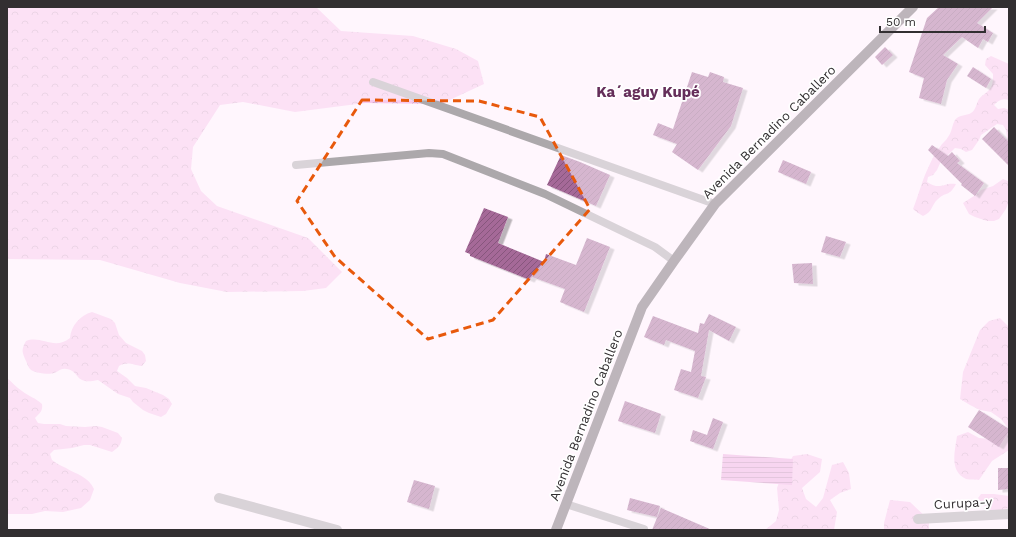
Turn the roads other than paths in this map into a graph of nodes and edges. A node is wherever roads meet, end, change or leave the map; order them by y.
1 (913, 7) edge
2 (373, 82) dead end
3 (296, 165) dead end
4 (715, 204) junction
5 (674, 261) junction
6 (219, 498) dead end
7 (566, 504) junction
8 (1009, 514) edge
9 (918, 519) dead end
10 (644, 529) edge
11 (337, 530) edge
12 (556, 530) edge

1 - 4 main road, Avenida Bernadino Caballero
2 - 4 lane
3 - 5 lane
4 - 5 main road, Avenida Bernadino Caballero
5 - 7 main road, Avenida Bernadino Caballero
6 - 11 street
7 - 10 lane
7 - 12 main road, Avenida Bernadino Caballero
8 - 9 street, Curupa-y

